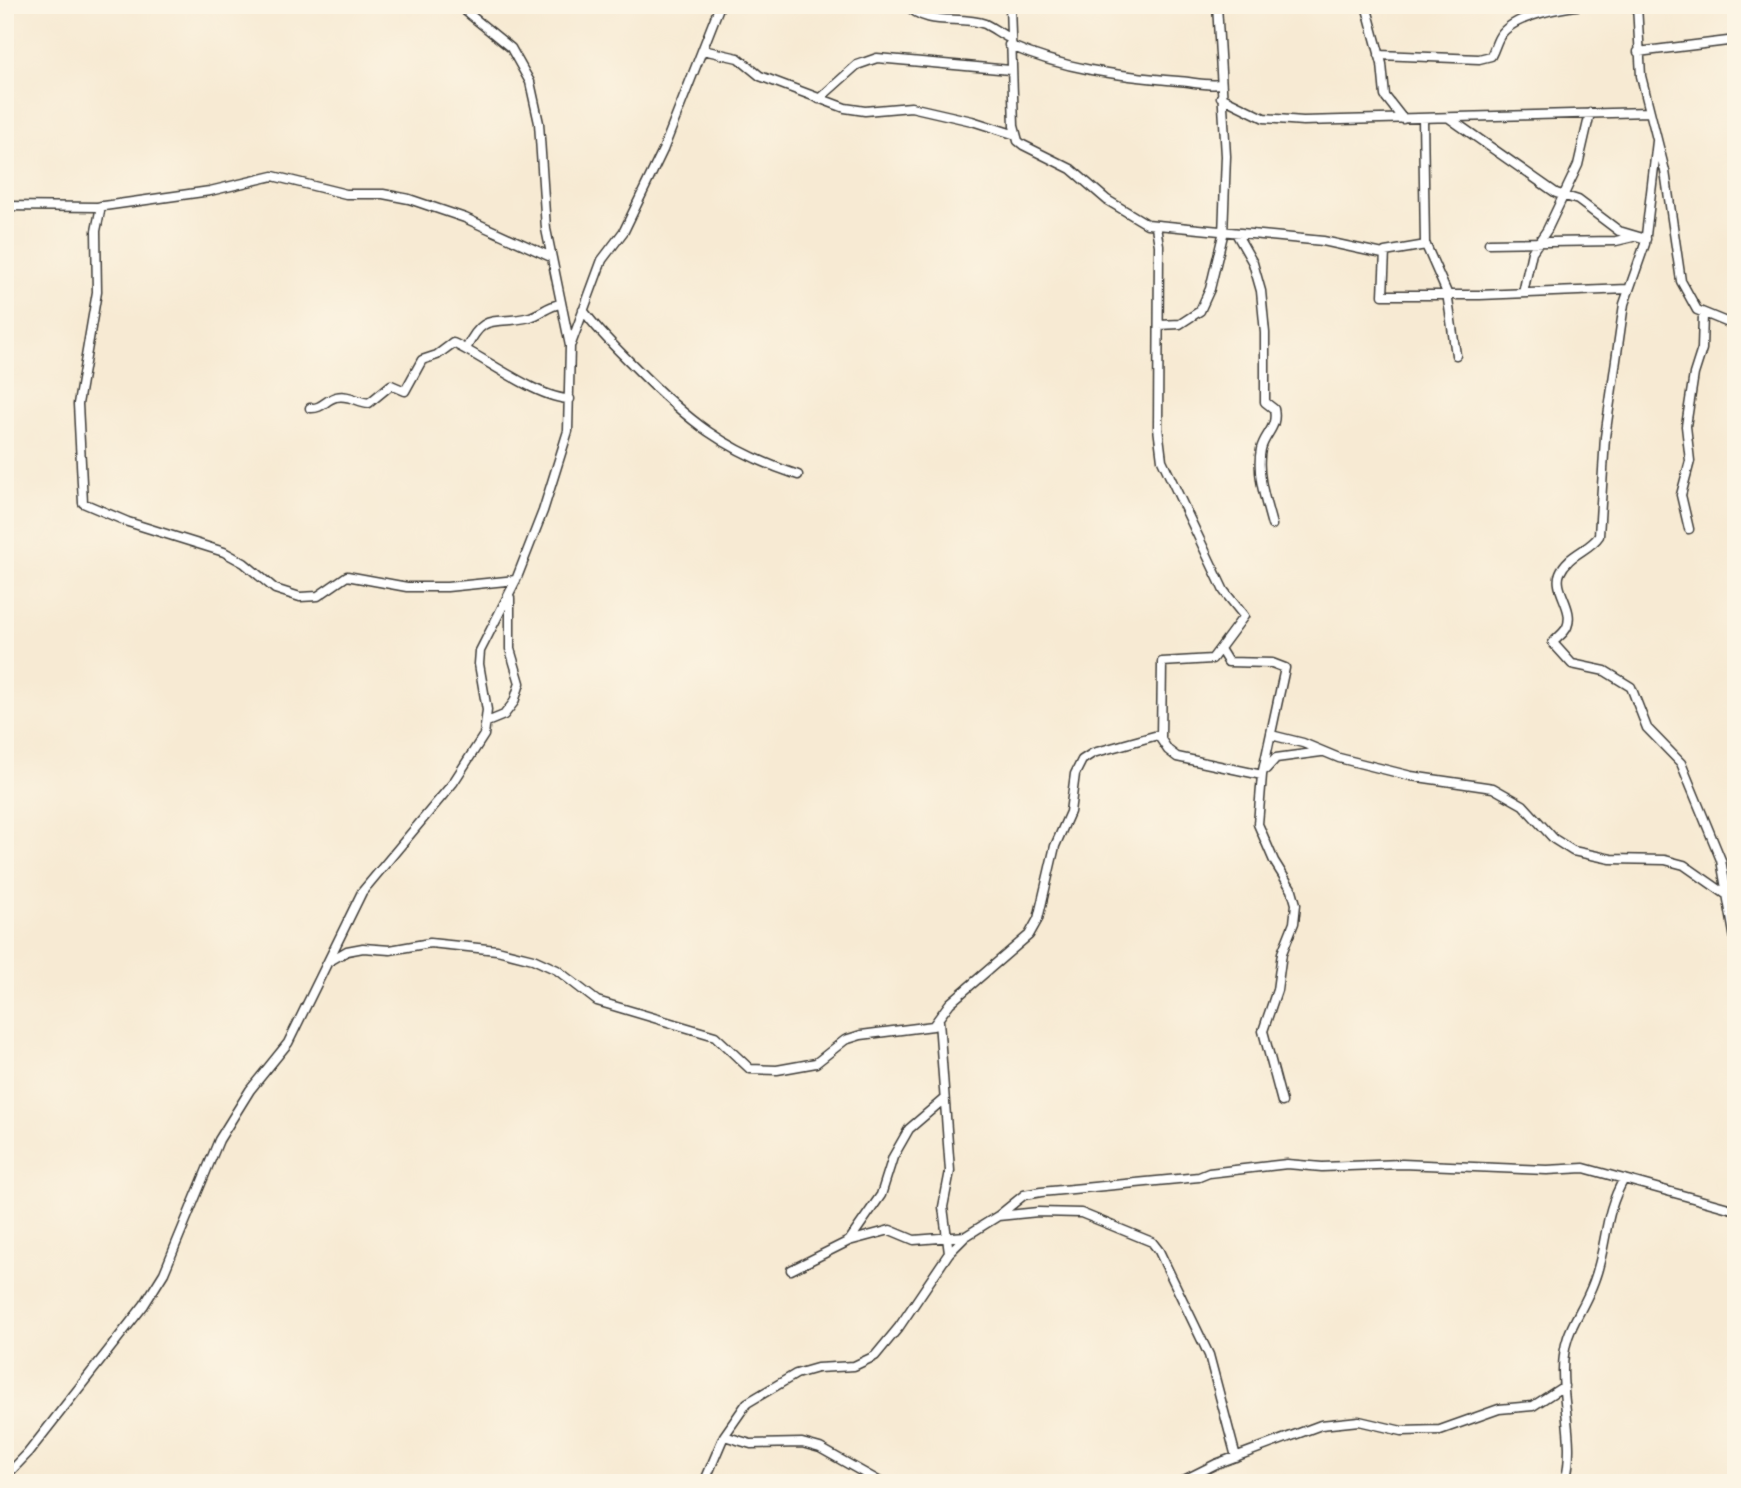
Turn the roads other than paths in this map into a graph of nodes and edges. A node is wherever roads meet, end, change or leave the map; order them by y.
1 (457, 5) edge
2 (720, 5) edge
3 (907, 5) edge
4 (1010, 5) edge
5 (1217, 5) edge
6 (1366, 5) edge
7 (1585, 5) edge
8 (1637, 5) edge
9 (1548, 8) edge
10 (1736, 40) edge
11 (1009, 42) junction
12 (703, 50) junction
13 (1639, 52) junction
14 (1379, 55) junction
15 (1010, 71) junction
16 (1221, 84) junction
17 (1221, 97) junction
18 (819, 99) junction
19 (1649, 112) junction
20 (1590, 113) junction
21 (1423, 118) junction
22 (1449, 118) junction
23 (1403, 119) junction
24 (1016, 135) junction
25 (1657, 141) junction
26 (1564, 194) junction
27 (5, 206) edge
28 (102, 206) junction
29 (1156, 227) junction
30 (1224, 232) junction
31 (1236, 233) junction
32 (1633, 237) junction
33 (1646, 239) junction
34 (1538, 242) junction
35 (1489, 243) dead end
36 (1426, 245) junction
37 (1384, 254) junction
38 (551, 257) junction
39 (1628, 289) junction
40 (1447, 293) junction
41 (1523, 293) junction
42 (560, 304) junction
43 (583, 310) junction
44 (1703, 314) junction
45 (564, 319) junction
46 (579, 320) junction
47 (1159, 325) junction
48 (1736, 326) edge
49 (570, 346) junction
50 (466, 349) junction
51 (1456, 355) dead end
52 (570, 399) junction
53 (310, 408) dead end
54 (798, 475) dead end
55 (1272, 525) dead end
56 (1689, 529) dead end
57 (516, 580) junction
58 (510, 595) junction
59 (1220, 649) junction
60 (487, 722) junction
61 (1270, 736) junction
62 (1161, 738) junction
63 (1322, 752) junction
64 (1263, 773) junction
65 (1731, 896) edge
66 (1736, 945) edge
67 (328, 962) junction
68 (939, 1021) junction
69 (944, 1099) junction
70 (1282, 1102) dead end
71 (1624, 1179) junction
72 (1736, 1210) edge
73 (998, 1216) junction
74 (966, 1236) junction
75 (948, 1237) junction
76 (849, 1241) junction
77 (949, 1253) junction
78 (791, 1270) dead end
79 (1564, 1386) junction
80 (724, 1436) junction
81 (1236, 1457) junction
82 (5, 1477) edge
83 (704, 1483) edge
84 (882, 1483) edge
85 (1178, 1483) edge
86 (1564, 1483) edge

1 - 38 street
2 - 12 street
3 - 11 street
4 - 11 street
5 - 16 street
6 - 14 street
7 - 9 street
8 - 13 street
9 - 14 street
10 - 13 street
11 - 15 street
11 - 16 street
12 - 18 street
12 - 43 street
13 - 19 street
14 - 23 street
15 - 18 street
15 - 24 street
16 - 17 street
17 - 23 street
17 - 30 street
18 - 24 street
19 - 20 street
19 - 25 street
20 - 22 street
20 - 26 street
21 - 22 street
21 - 23 street
21 - 36 street
22 - 26 street
24 - 29 street
25 - 33 street
25 - 44 street
26 - 32 street
26 - 34 street
27 - 28 street
28 - 38 street
28 - 57 street
29 - 30 street
29 - 47 street
30 - 31 street
30 - 47 street
31 - 37 street
31 - 55 street
32 - 33 street
32 - 34 street
33 - 39 street
34 - 35 street
34 - 41 street
36 - 37 street
36 - 40 street
37 - 40 street
38 - 42 street
39 - 41 street
39 - 65 street
40 - 41 street
40 - 51 street
42 - 45 street
42 - 50 street
43 - 46 street
43 - 54 street
44 - 48 street
44 - 56 street
45 - 46 street
45 - 49 street
46 - 49 street
47 - 59 street
49 - 52 street
50 - 52 street
50 - 53 street
52 - 57 street
57 - 58 street
58 - 60 street
58 - 60 street
59 - 61 street
59 - 62 street
60 - 67 street
61 - 63 street
61 - 64 street
62 - 64 street
62 - 68 street
63 - 64 street
63 - 65 street
64 - 70 street
65 - 66 street
67 - 68 street
67 - 82 street
68 - 69 street
69 - 75 street
69 - 76 street
71 - 72 street
71 - 73 street
71 - 79 street
73 - 74 street
73 - 81 street
74 - 75 street
74 - 77 street
75 - 76 street
75 - 77 street
76 - 78 street
77 - 80 street
79 - 81 street
79 - 86 street
80 - 83 street
80 - 84 street
81 - 85 street

